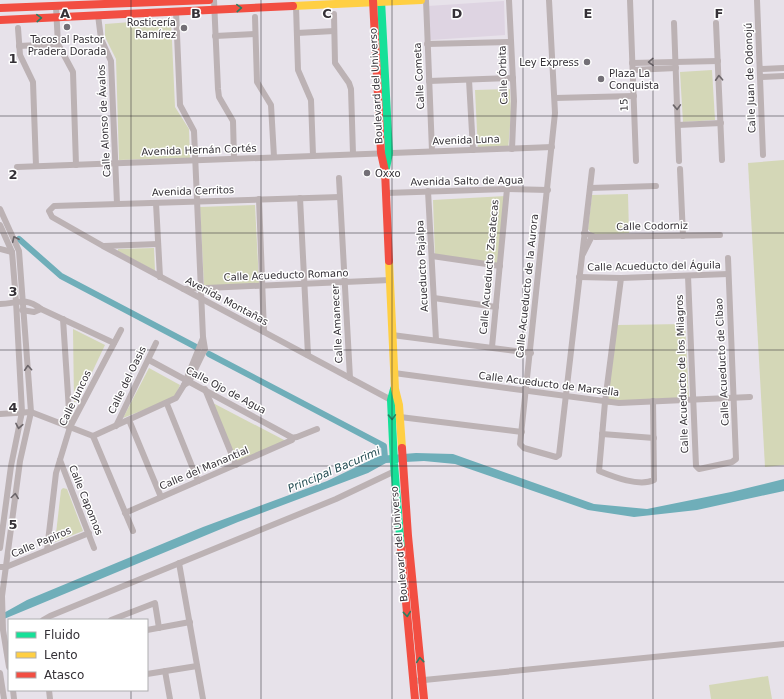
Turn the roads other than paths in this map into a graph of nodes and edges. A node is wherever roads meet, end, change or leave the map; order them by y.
1 (209, 0) edge
2 (214, 0) edge
3 (421, 0) edge
4 (426, 0) edge
5 (509, 0) edge
6 (549, 0) edge
7 (630, 0) edge
8 (757, 0) edge
9 (147, 1) edge
10 (378, 1) edge
11 (296, 6) junction
12 (56, 7) junction
13 (0, 8) edge
14 (214, 10) junction
15 (176, 11) junction
16 (148, 13) junction
17 (334, 14) dead end
18 (98, 15) junction
19 (57, 17) junction
20 (255, 17) dead end
21 (0, 20) edge
22 (674, 23) dead end
23 (716, 23) dead end
24 (18, 28) dead end
25 (334, 31) junction
26 (297, 33) junction
27 (255, 34) junction
28 (215, 36) junction
29 (511, 42) junction
30 (58, 44) junction
31 (427, 44) junction
32 (19, 46) junction
33 (718, 61) junction
34 (676, 65) junction
35 (633, 66) junction
36 (784, 68) edge
37 (760, 69) junction
38 (784, 76) edge
39 (513, 78) junction
40 (760, 78) junction
41 (469, 80) junction
42 (429, 81) junction
43 (634, 96) junction
44 (555, 98) junction
45 (721, 123) junction
46 (678, 125) junction
47 (552, 147) junction
48 (512, 149) junction
49 (473, 150) junction
50 (432, 151) junction
51 (385, 153) junction
52 (353, 154) junction
53 (763, 155) dead end
54 (313, 156) junction
55 (274, 157) junction
56 (234, 158) junction
57 (195, 160) junction
58 (679, 160) dead end
59 (722, 160) dead end
60 (636, 161) dead end
61 (116, 163) junction
62 (76, 165) junction
63 (36, 166) junction
64 (17, 167) dead end
65 (680, 169) dead end
66 (592, 170) dead end
67 (339, 178) dead end
68 (656, 186) dead end
69 (590, 188) junction
70 (507, 189) junction
71 (548, 190) junction
72 (428, 192) junction
73 (386, 193) junction
74 (340, 197) junction
75 (300, 198) junction
76 (258, 199) junction
77 (197, 201) junction
78 (156, 203) junction
79 (117, 204) junction
80 (0, 209) edge
81 (49, 211) joint
82 (3, 221) edge
83 (0, 225) edge
84 (584, 234) junction
85 (720, 235) dead end
86 (592, 236) junction
87 (683, 236) junction
88 (158, 244) junction
89 (102, 246) junction
90 (0, 249) edge
91 (12, 252) junction
92 (582, 255) junction
93 (432, 256) junction
94 (728, 258) dead end
95 (500, 266) junction
96 (728, 274) junction
97 (688, 276) junction
98 (160, 277) junction
99 (579, 277) junction
100 (621, 278) junction
101 (390, 280) junction
102 (345, 282) junction
103 (304, 284) junction
104 (262, 286) junction
105 (201, 288) junction
106 (183, 289) junction
107 (434, 298) junction
108 (202, 299) junction
109 (16, 301) junction
110 (24, 301) junction
111 (0, 304) edge
112 (9, 304) junction
113 (16, 308) junction
114 (496, 308) junction
115 (40, 309) junction
116 (24, 310) junction
117 (63, 319) junction
118 (122, 330) dead end
119 (264, 332) junction
120 (392, 335) junction
121 (436, 340) junction
122 (114, 343) junction
123 (156, 343) dead end
124 (492, 348) junction
125 (530, 353) junction
126 (308, 355) junction
127 (149, 360) junction
128 (394, 373) junction
129 (350, 378) junction
130 (186, 382) junction
131 (205, 389) junction
132 (395, 389) junction
133 (526, 392) junction
134 (566, 397) junction
135 (734, 397) junction
136 (750, 397) dead end
137 (693, 399) junction
138 (391, 400) junction
139 (653, 401) junction
140 (605, 402) junction
141 (167, 404) junction
142 (399, 405) junction
143 (22, 412) junction
144 (31, 412) junction
145 (0, 414) edge
146 (400, 417) junction
147 (129, 420) junction
148 (116, 426) junction
149 (70, 428) junction
150 (317, 429) dead end
151 (522, 432) junction
152 (602, 434) junction
153 (93, 436) junction
154 (654, 438) junction
155 (291, 439) junction
156 (397, 442) junction
157 (60, 460) junction
158 (236, 464) junction
159 (397, 466) junction
160 (699, 469) joint
161 (198, 481) junction
162 (161, 497) junction
163 (125, 513) junction
164 (11, 528) junction
165 (1, 529) edge
166 (133, 531) dead end
167 (89, 533) junction
168 (10, 538) junction
169 (1, 539) edge
170 (0, 548) edge
171 (94, 548) dead end
172 (47, 550) junction
173 (179, 562) junction
174 (3, 567) edge
175 (46, 619) edge
176 (114, 619) edge
177 (190, 622) junction
178 (159, 628) junction
179 (148, 630) edge
180 (4, 633) edge
181 (784, 644) edge
182 (8, 660) edge
183 (197, 666) junction
184 (165, 671) junction
185 (0, 673) edge
186 (148, 674) edge
187 (418, 681) junction
188 (4, 699) edge
189 (170, 699) edge
190 (203, 699) edge
191 (416, 699) edge
192 (424, 699) edge

1 - 9 street
2 - 14 street
3 - 10 street
4 - 31 street, Calle Cometa
5 - 29 street, Calle Órbita
6 - 44 street, Calle Acueducto de la Aurora
7 - 35 street, 15
8 - 37 street, Calle Juan de Odonojú
9 - 12 street
9 - 16 street
10 - 11 street
10 - 51 street, Boulevard del Universo
14 -> 11 street
11 - 26 street
12 - 13 street
12 - 19 street
14 - 15 street
14 - 28 street
15 - 16 street
15 - 57 street
16 - 18 street
17 - 25 street
18 - 19 street
18 - 61 street, Calle Alonso de Ávalos
21 -> 19 street
19 - 30 street
20 - 27 street
22 - 34 street
23 - 33 street
24 - 32 street
25 - 26 street
25 - 52 street
26 - 54 street
27 - 28 street
27 - 55 street
28 - 56 street
29 - 31 street
29 - 39 street, Calle Órbita
30 - 32 street
30 - 62 street
31 - 42 street, Calle Cometa
32 - 63 street
33 - 34 street
45 -> 33 street
34 - 35 street
34 -> 46 street
35 - 43 street, 15
36 - 37 street
37 - 40 street, Calle Juan de Odonojú
38 - 40 street
39 - 41 street
39 - 48 street, Calle Órbita
40 - 53 street, Calle Juan de Odonojú
41 - 42 street
41 - 49 street
42 - 50 street, Calle Cometa
43 - 44 street
43 - 60 street, 15
44 - 47 street, Calle Acueducto de la Aurora
45 - 46 street
45 - 59 street
46 - 58 street
47 - 48 street, Avenida Luna
47 - 71 street, Calle Acueducto de la Aurora
48 - 49 street, Avenida Luna
49 - 50 street, Avenida Luna
50 - 51 street, Avenida Luna
51 - 52 street, Avenida Hernán Cortés
51 - 73 street, Boulevard del Universo
52 - 54 street, Avenida Hernán Cortés
54 - 55 street, Avenida Hernán Cortés
55 - 56 street, Avenida Hernán Cortés
56 - 57 street, Avenida Hernán Cortés
57 - 61 street, Avenida Hernán Cortés
57 - 77 street
61 - 62 street, Avenida Hernán Cortés
61 - 79 street, Calle Alonso de Ávalos
62 - 63 street, Avenida Hernán Cortés
63 - 64 street, Avenida Hernán Cortés
65 - 87 street
66 - 69 street
67 - 74 street, Calle Amanecer
68 - 69 street
69 - 84 street
70 - 71 street, Avenida Salto de Agua
70 - 72 street, Avenida Salto de Agua
70 - 95 street, Calle Acueducto Zacatecas
71 - 125 street, Calle Acueducto de la Aurora
72 - 73 street, Avenida Salto de Agua
72 - 93 street, Acueducto Pajalpa
73 - 101 street, Boulevard del Universo
74 - 75 street, Avenida Cerritos
74 - 102 street, Calle Amanecer
75 - 76 street, Avenida Cerritos
75 - 103 street
76 - 77 street, Avenida Cerritos
76 - 104 street
77 - 78 street, Avenida Cerritos
77 - 105 street
78 - 79 street, Avenida Cerritos
78 - 88 street
79 - 81 street, Avenida Cerritos
80 - 82 street
81 - 89 street, Avenida Montañas
110 -> 82 street
83 - 91 street
84 - 86 street, Calle Codorniz
84 - 92 street
85 - 87 street, Calle Codorniz
86 - 87 street, Calle Codorniz
86 - 92 street
88 - 89 street
88 - 98 street
89 - 98 street, Avenida Montañas
90 - 91 street
91 - 109 street
92 - 99 street
93 - 95 street
93 - 107 street, Acueducto Pajalpa
94 - 96 street, Calle Acueducto de Cibao
95 - 114 street, Calle Acueducto Zacatecas
96 - 97 street, Calle Acueducto del Águila
96 - 135 street, Calle Acueducto de Cibao
97 - 100 street, Calle Acueducto del Águila
97 - 137 street, Calle Acueducto de los Milagros
98 - 106 street, Avenida Montañas
99 - 100 street, Calle Acueducto del Águila
99 - 134 street
100 - 140 street
101 - 102 street, Calle Acueducto Romano
101 - 120 street, Boulevard del Universo
102 - 103 street, Calle Acueducto Romano
102 - 129 street, Calle Amanecer
103 - 104 street, Calle Acueducto Romano
103 - 126 street
104 - 105 street, Calle Acueducto Romano
104 - 119 street
105 - 106 street, Calle Acueducto Romano
105 - 108 street
106 - 108 street, Avenida Montañas
107 - 114 street
107 - 121 street, Acueducto Pajalpa
108 - 119 street, Avenida Montañas
108 - 130 street
109 - 110 street
109 - 112 street
109 - 113 street
110 - 115 street
110 - 116 street
111 - 112 street
112 - 113 street
113 - 116 street
113 - 143 street
114 - 124 street, Calle Acueducto Zacatecas
115 - 116 street
115 - 117 street
144 -> 116 street
117 - 122 street
117 - 149 street
118 - 122 street, Calle Juncos
119 - 126 street, Avenida Montañas
120 - 121 street
120 - 128 street, Boulevard del Universo
121 - 124 street
122 - 149 street, Calle Juncos
123 - 127 street, Calle del Oasis
124 - 125 street
125 - 133 street, Calle Acueducto de la Aurora
126 - 129 street, Avenida Montañas
127 - 130 street, Calle Ojo de Agua
127 - 148 street, Calle del Oasis
128 - 132 street, Boulevard del Universo
128 - 133 street, Calle Acueducto de Marsella
129 - 138 street, Avenida Montañas
130 - 131 street, Calle Ojo de Agua
130 - 141 street
131 - 155 street, Calle Ojo de Agua
131 - 158 street
132 - 138 street, Boulevard del Universo
132 - 142 street, Boulevard del Universo
133 - 134 street, Calle Acueducto de Marsella
133 - 151 street, Calle Acueducto de la Aurora
134 - 140 street, Calle Acueducto de Marsella
134 - 151 street, Calle Acueducto de la Aurora
135 - 136 street, Calle Acueducto de Marsella
135 - 137 street, Calle Acueducto de Marsella
135 - 160 street, Calle Acueducto de Cibao
137 - 139 street, Calle Acueducto de Marsella
137 - 160 street, Calle Acueducto de los Milagros
138 - 142 street, Avenida Montañas
138 -> 156 street, Boulevard del Universo
139 - 140 street, Calle Acueducto de Marsella
139 - 154 street
140 - 152 street
141 - 147 street
141 - 161 street
142 - 146 street, Boulevard del Universo
143 - 144 street
143 - 145 street
143 -> 165 street
144 - 149 street
164 -> 144 street
146 - 151 street
146 - 156 street, Boulevard del Universo
147 - 148 street
147 - 162 street
148 - 153 street
149 - 153 street
149 - 157 street, Calle Juncos
150 - 155 street, Calle del Manantial
152 - 154 street
152 - 154 street
153 - 163 street
155 - 158 street, Calle del Manantial
156 - 159 street, Boulevard del Universo
157 - 167 street, Calle Capomos
157 - 172 street, Calle Juncos
158 - 161 street, Calle del Manantial
159 - 173 street
159 - 187 street, Boulevard del Universo
161 - 162 street, Calle del Manantial
162 - 163 street, Calle del Manantial
163 - 166 street
164 - 165 street
164 - 168 street
165 - 169 street
167 - 171 street, Calle Capomos
167 - 172 street, Calle Papiros
168 - 169 street
168 - 174 street
169 - 170 street
172 - 174 street, Calle Papiros
173 - 175 street
173 - 177 street
174 - 180 street
176 - 178 street
177 - 178 street
177 - 183 street
178 - 179 street
180 - 182 street
181 - 187 street
183 - 184 street
183 - 190 street
184 - 186 street
184 - 189 street
185 - 188 street
187 - 191 street, Boulevard del Universo
187 - 192 street, Boulevard del Universo

